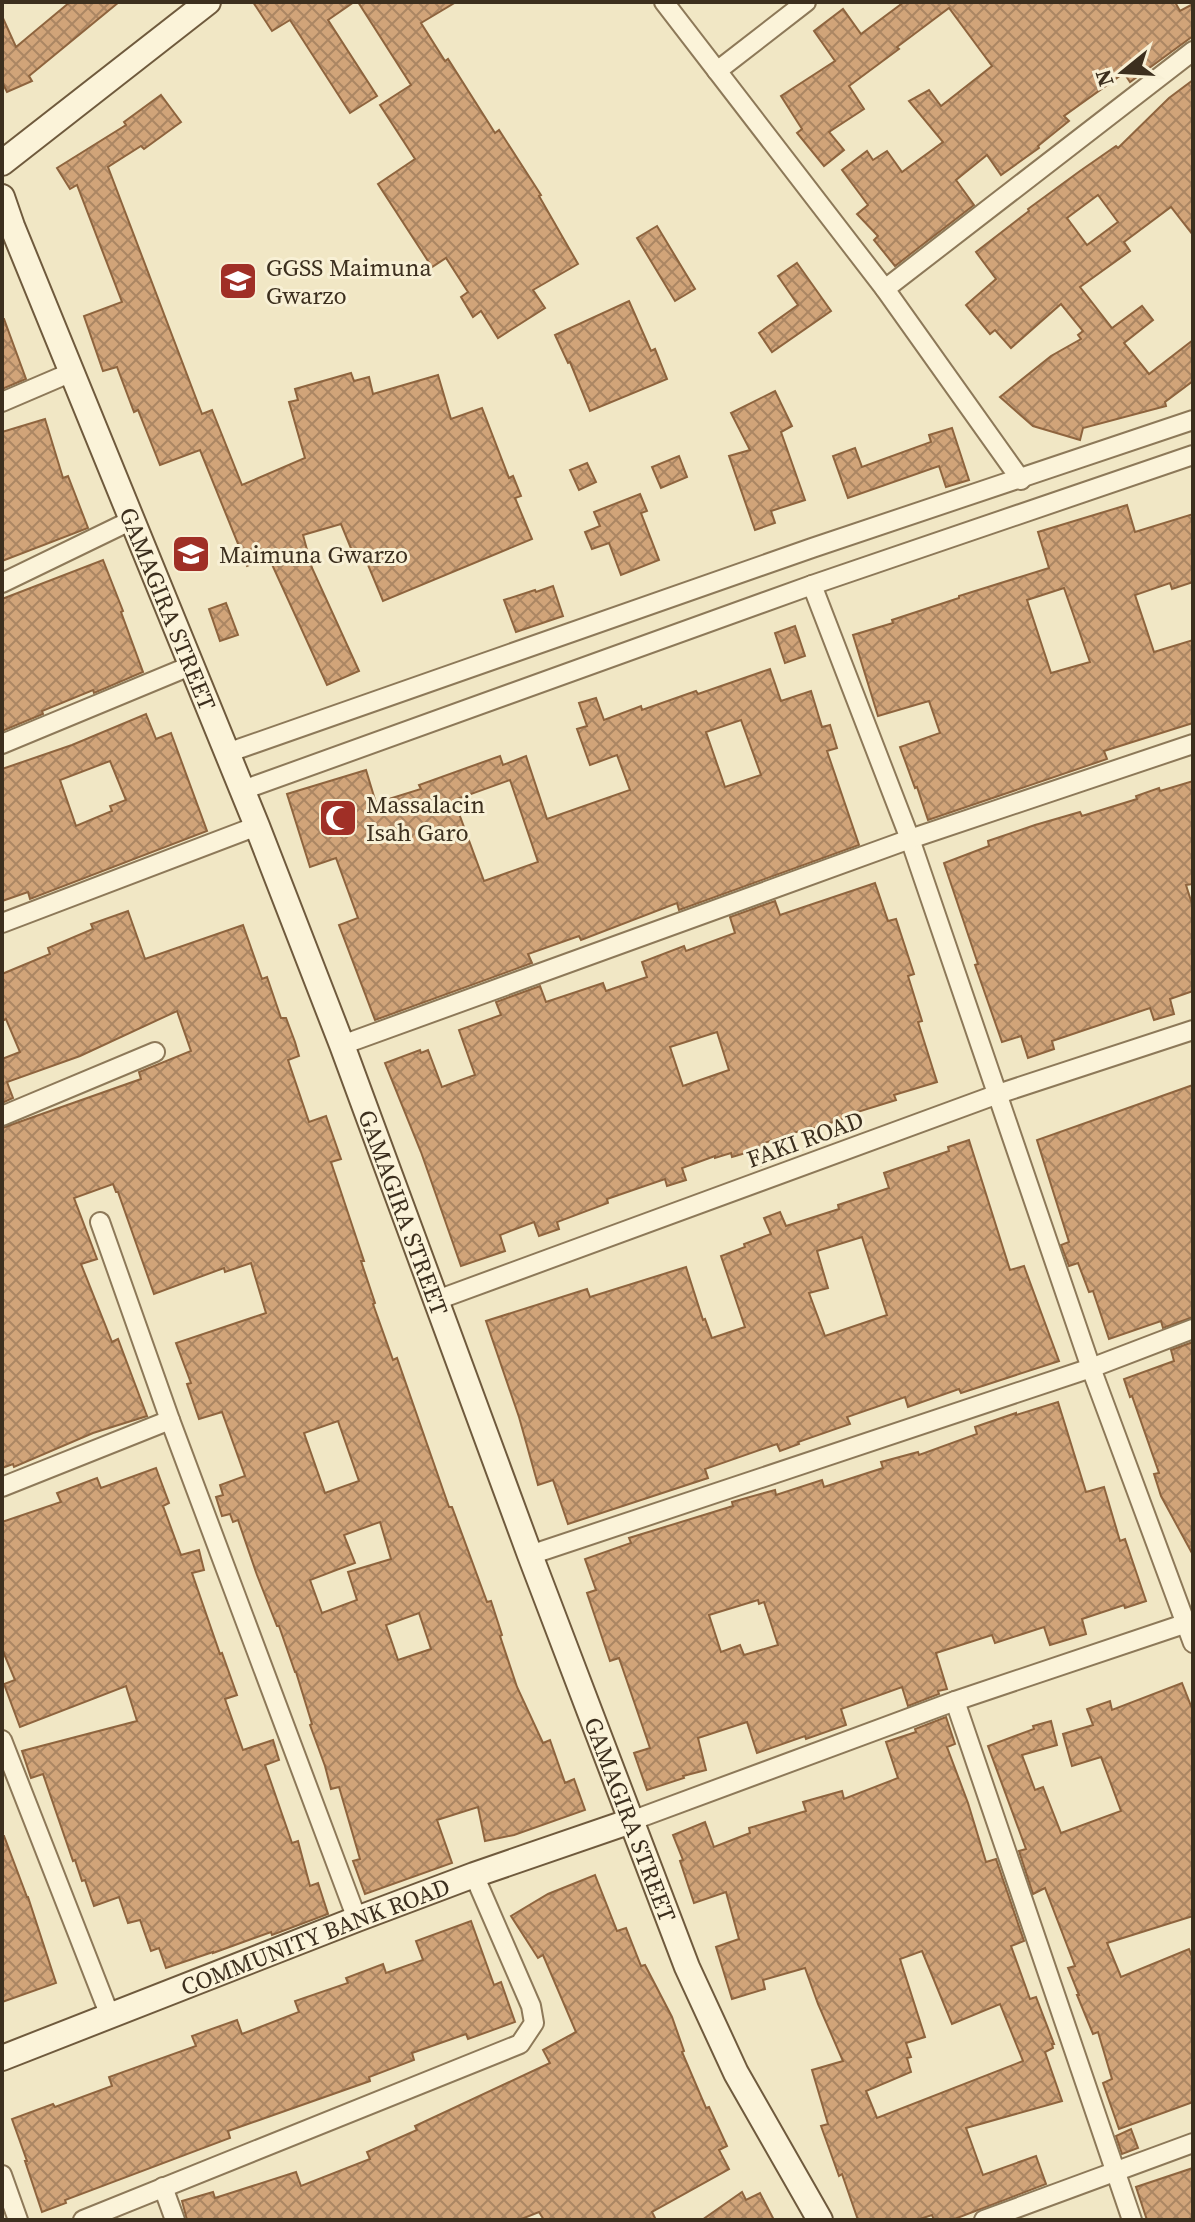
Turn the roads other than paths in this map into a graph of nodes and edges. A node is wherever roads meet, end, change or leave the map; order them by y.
1 (208, 2) edge
2 (664, 2) edge
3 (806, 2) edge
4 (1193, 51) edge
5 (717, 71) junction
6 (2, 163) edge
7 (2, 197) edge
8 (7, 228) edge
9 (885, 289) junction
10 (72, 372) junction
11 (2, 402) edge
12 (1193, 420) edge
13 (1193, 455) edge
14 (1021, 480) junction
15 (132, 520) junction
16 (2, 583) edge
17 (812, 585) junction
18 (190, 666) junction
19 (2, 744) edge
20 (1193, 744) edge
21 (227, 753) junction
22 (243, 790) junction
23 (257, 826) junction
24 (910, 839) junction
25 (2, 923) edge
26 (1193, 1030) edge
27 (342, 1045) junction
28 (155, 1052) dead end
29 (998, 1094) junction
30 (2, 1116) edge
31 (100, 1222) dead end
32 (437, 1300) junction
33 (1193, 1329) edge
34 (1091, 1368) junction
35 (170, 1420) junction
36 (2, 1487) edge
37 (530, 1555) junction
38 (1190, 1623) edge
39 (1193, 1643) edge
40 (955, 1701) junction
41 (2, 1740) edge
42 (631, 1821) junction
43 (474, 1875) junction
44 (357, 1919) junction
45 (110, 2016) junction
46 (2, 2058) edge
47 (1193, 2143) edge
48 (1116, 2172) junction
49 (2, 2175) edge
50 (163, 2187) junction
51 (18, 2220) edge
52 (83, 2220) edge
53 (175, 2220) edge
54 (820, 2220) edge
55 (984, 2220) edge
56 (1132, 2220) edge

1 - 6 street
2 - 5 street
3 - 5 street
4 - 9 street
5 - 9 street
7 - 8 street, GAMAGIRA STREET
8 - 10 street, GAMAGIRA STREET
9 - 14 street
10 - 11 street
10 - 15 street, GAMAGIRA STREET
12 - 14 street
13 - 17 street
14 - 21 street
15 - 16 street
15 - 18 street, GAMAGIRA STREET
17 - 22 street
17 - 24 street
18 - 19 street
18 - 21 street, GAMAGIRA STREET
20 - 24 street
21 - 22 street, GAMAGIRA STREET
22 - 23 street, GAMAGIRA STREET
23 - 25 street
23 - 27 street, GAMAGIRA STREET
24 - 27 street
24 - 29 street
26 - 29 street, FAKI ROAD
27 - 32 street, GAMAGIRA STREET
28 - 30 street
29 - 32 street, FAKI ROAD
29 - 34 street
31 - 35 street
32 - 37 street, GAMAGIRA STREET
33 - 34 street
34 - 37 street
34 - 38 street
35 - 36 street
35 - 44 street
37 - 42 street, GAMAGIRA STREET
38 - 39 street
38 - 40 street
40 - 42 street
40 - 48 street
41 - 45 street
42 - 43 street, COMMUNITY BANK ROAD
42 - 54 street, GAMAGIRA STREET
43 - 44 street, COMMUNITY BANK ROAD
43 - 50 street
44 - 45 street, COMMUNITY BANK ROAD
45 - 46 street, COMMUNITY BANK ROAD
47 - 48 street
48 - 55 street
48 - 56 street
49 - 51 street
50 - 52 street
50 - 53 street

